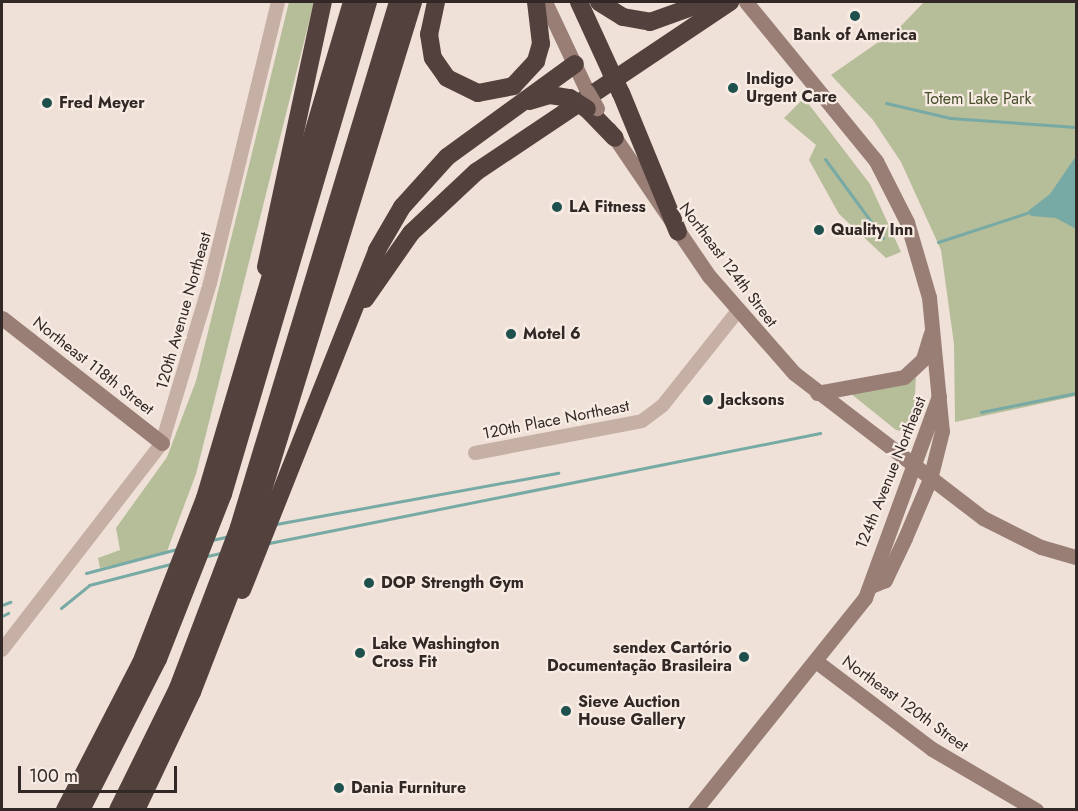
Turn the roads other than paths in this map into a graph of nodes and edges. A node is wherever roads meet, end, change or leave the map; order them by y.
1 (278, 2) edge
2 (323, 2) edge
3 (334, 2) edge
4 (352, 2) edge
5 (368, 2) edge
6 (398, 2) edge
7 (413, 2) edge
8 (436, 2) edge
9 (536, 2) edge
10 (545, 2) edge
11 (579, 2) edge
12 (599, 2) edge
13 (692, 2) edge
14 (706, 2) edge
15 (730, 2) edge
16 (746, 2) edge
17 (676, 17) junction
18 (575, 64) junction
19 (305, 102) junction
20 (591, 103) junction
21 (516, 105) junction
22 (615, 138) joint
23 (678, 232) junction
24 (737, 312) junction
25 (2, 318) edge
26 (933, 324) junction
27 (344, 330) junction
28 (254, 345) junction
29 (817, 393) junction
30 (939, 396) junction
31 (162, 443) junction
32 (475, 453) dead end
33 (915, 468) junction
34 (930, 479) junction
35 (256, 495) junction
36 (214, 496) junction
37 (1077, 557) edge
38 (234, 582) junction
39 (870, 586) junction
40 (172, 605) junction
41 (2, 650) edge
42 (816, 662) junction
43 (65, 810) edge
44 (81, 810) edge
45 (118, 810) edge
46 (136, 810) edge
47 (695, 810) edge
48 (1036, 810) edge

1 - 31 street, 120th Avenue Northeast
2 - 19 highway
3 - 19 highway
4 - 28 highway
5 - 36 highway
6 - 35 highway
7 - 35 highway
8 - 9 highway
10 - 18 main road
11 - 23 highway, bridge
12 - 17 highway
13 - 17 highway
14 - 17 highway
15 - 27 highway
16 - 26 main road
18 - 20 main road
18 - 21 highway
19 - 28 highway
20 - 21 highway, bridge
20 - 22 highway
21 - 27 highway
22 - 23 main road, Northeast 124th Street
23 - 24 main road, Northeast 124th Street
24 - 29 main road, Northeast 124th Street
24 - 32 street, 120th Place Northeast
25 - 31 main road, Northeast 118th Street
26 - 29 main road
26 - 30 main road
27 - 38 highway
28 - 36 highway
29 - 33 main road, Northeast 124th Street
30 - 33 main road, 124th Avenue Northeast
30 - 34 main road, 124th Avenue Northeast
31 - 41 street, 120th Avenue Northeast
33 - 34 main road, Northeast 124th Street
33 - 39 main road, 124th Avenue Northeast
34 - 37 main road, Northeast 124th Street
34 - 39 main road, 124th Avenue Northeast
35 - 38 highway
36 - 40 highway
38 - 45 highway
38 - 46 highway
39 - 42 main road, 124th Avenue Northeast
40 - 43 highway
40 - 44 highway
42 - 47 main road, 124th Avenue Northeast
42 - 48 main road, Northeast 120th Street

